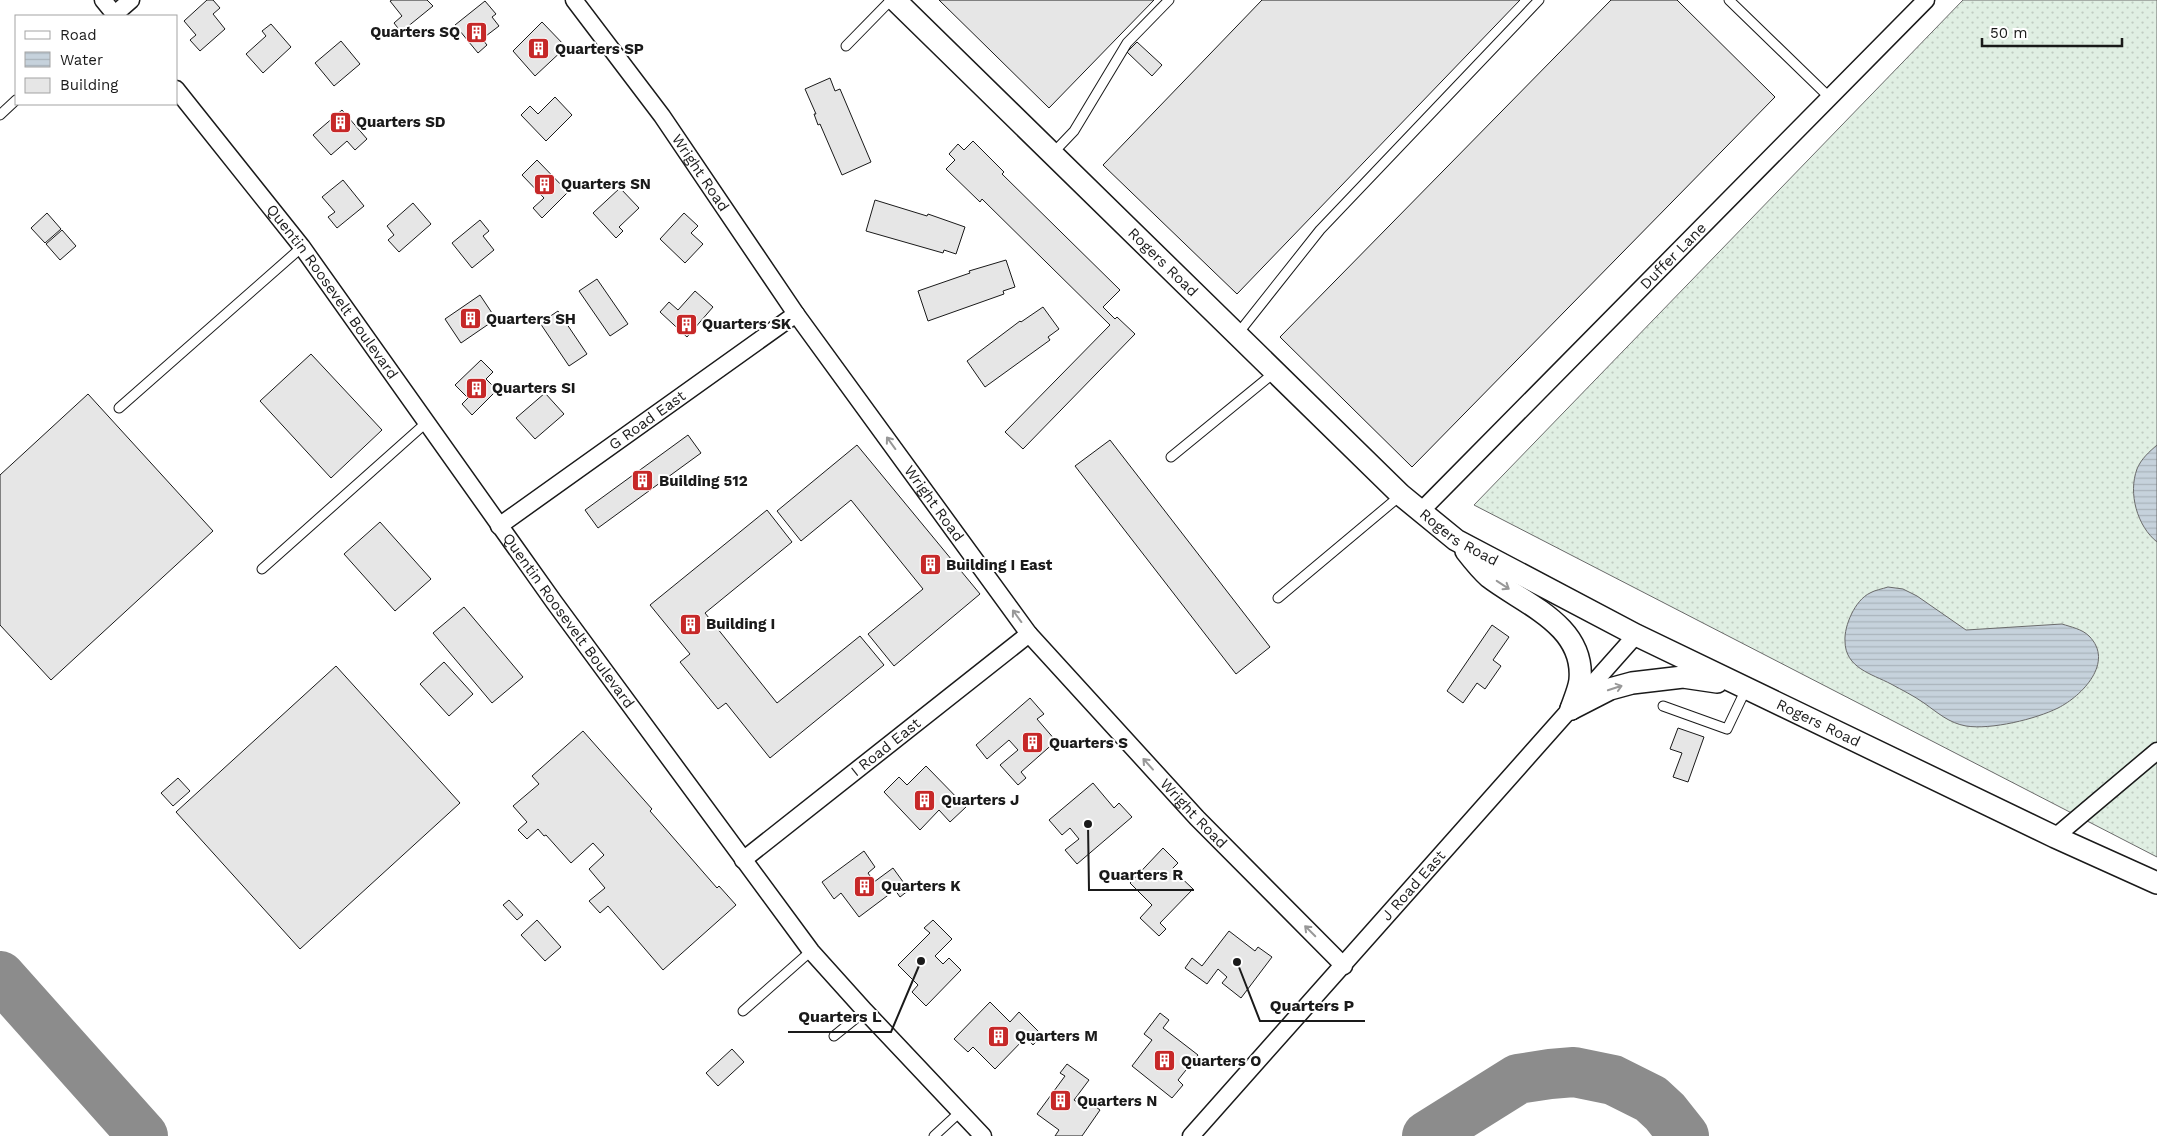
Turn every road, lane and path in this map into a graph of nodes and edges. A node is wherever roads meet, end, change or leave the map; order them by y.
1 (103, 0) edge
2 (131, 0) edge
3 (574, 0) edge
4 (891, 0) edge
5 (895, 0) edge
6 (1169, 0) edge
7 (1539, 0) edge
8 (1729, 0) edge
9 (1926, 0) edge
10 (114, 15) edge
11 (846, 46) dead end
12 (178, 92) edge
13 (1830, 97) junction
14 (15, 101) edge
15 (0, 115) edge
16 (1053, 153) junction
17 (302, 247) junction
18 (796, 314) junction
19 (1236, 336) junction
20 (1275, 372) junction
21 (119, 408) dead end
22 (427, 422) junction
23 (1171, 457) dead end
24 (1401, 495) junction
25 (1420, 512) junction
26 (499, 526) junction
27 (1456, 540) junction
28 (262, 569) dead end
29 (1278, 598) dead end
30 (1030, 634) junction
31 (1636, 635) junction
32 (1746, 688) junction
33 (1663, 706) dead end
34 (1571, 709) junction
35 (2157, 751) edge
36 (2055, 836) junction
37 (743, 860) junction
38 (2157, 883) edge
39 (811, 951) junction
40 (1344, 966) junction
41 (743, 1011) dead end
42 (865, 1011) junction
43 (834, 1036) dead end
44 (960, 1112) junction
45 (934, 1136) edge
46 (983, 1136) edge
47 (1191, 1136) edge

1 - 10 street
2 - 10 street
3 - 18 street, Wright Road
4 - 11 lane
5 - 16 street, Rogers Road
6 - 16 lane
7 - 19 lane
8 - 13 lane
9 - 13 street, Duffer Lane
12 - 17 street, Quentin Roosevelt Boulevard
13 - 25 street, Duffer Lane
14 - 15 lane
16 - 19 street, Rogers Road
17 - 21 lane
17 - 22 street, Quentin Roosevelt Boulevard
18 - 26 street, G Road East
30 -> 18 street, Wright Road
19 - 20 street, Rogers Road
20 - 23 lane
20 - 24 street, Rogers Road
22 - 26 street, Quentin Roosevelt Boulevard
22 - 28 lane
24 - 25 street, Rogers Road
24 - 29 lane
25 - 27 street, Rogers Road
26 - 37 street, Quentin Roosevelt Boulevard
27 - 31 street, Rogers Road
27 -> 34 street
30 - 37 street, I Road East
40 -> 30 street, Wright Road
31 - 32 street, Rogers Road
31 - 34 street, J Road East
32 - 33 lane
34 -> 32 street
32 - 36 street, Rogers Road
34 - 40 street, J Road East
35 - 36 street
36 - 38 street, Rogers Road
37 - 39 street, Quentin Roosevelt Boulevard
39 - 41 lane
39 - 42 street, Quentin Roosevelt Boulevard
40 - 47 street, J Road East
42 - 43 lane
42 - 44 street, Quentin Roosevelt Boulevard
44 - 45 lane
44 - 46 street, Quentin Roosevelt Boulevard

